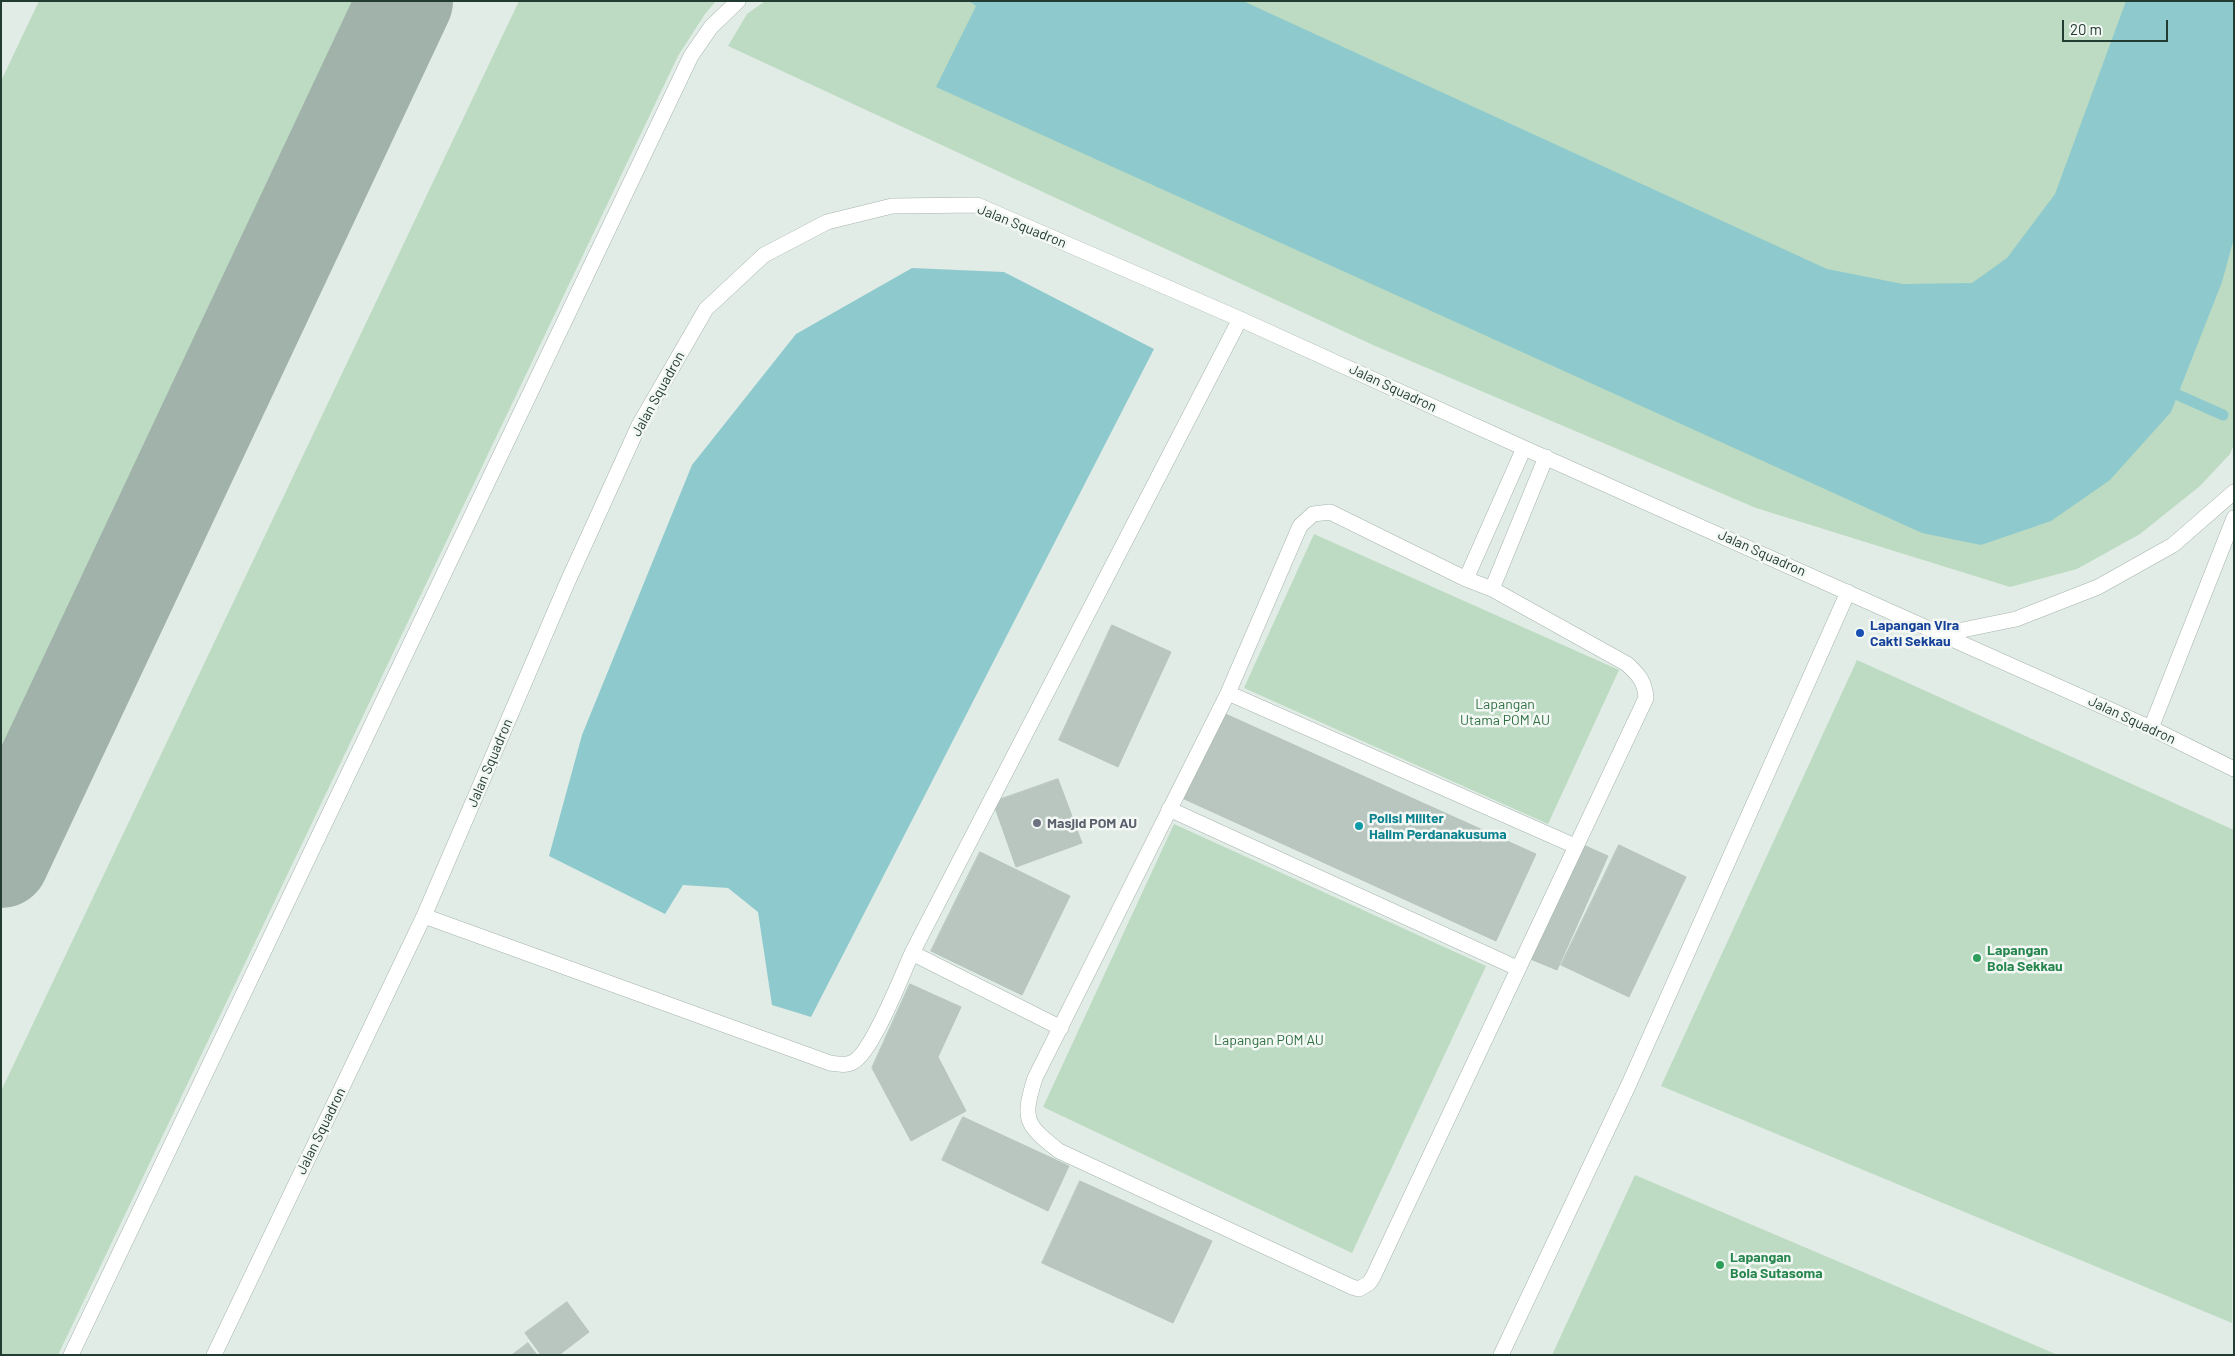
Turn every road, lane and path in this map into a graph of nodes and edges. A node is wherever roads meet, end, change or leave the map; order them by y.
1 (738, 1) edge
2 (1240, 319) junction
3 (1524, 448) junction
4 (1546, 457) junction
5 (2234, 492) edge
6 (2234, 518) edge
7 (1466, 579) junction
8 (1492, 589) junction
9 (1848, 592) junction
10 (1943, 634) junction
11 (1228, 693) junction
12 (2150, 728) junction
13 (2234, 768) edge
14 (1169, 809) junction
15 (1575, 846) junction
16 (424, 916) junction
17 (912, 953) junction
18 (1517, 968) junction
19 (1060, 1028) junction
20 (71, 1355) edge
21 (214, 1355) edge
22 (1501, 1355) edge

1 - 20 lane
2 - 3 lane, Jalan Squadron
2 - 16 lane, Jalan Squadron
2 - 17 lane
3 - 4 lane, Jalan Squadron
3 - 7 lane
4 - 8 lane
4 - 9 lane, Jalan Squadron
5 - 10 lane
6 - 12 lane
7 - 8 lane
7 - 11 lane
8 - 15 lane
9 - 10 lane, Jalan Squadron
9 - 22 lane
10 - 12 lane, Jalan Squadron
11 - 14 lane
11 - 15 lane
12 - 13 lane, Jalan Squadron
14 - 18 lane
14 - 19 lane
15 - 18 lane
16 - 17 lane
16 - 21 lane, Jalan Squadron
17 - 19 lane
18 - 19 lane

